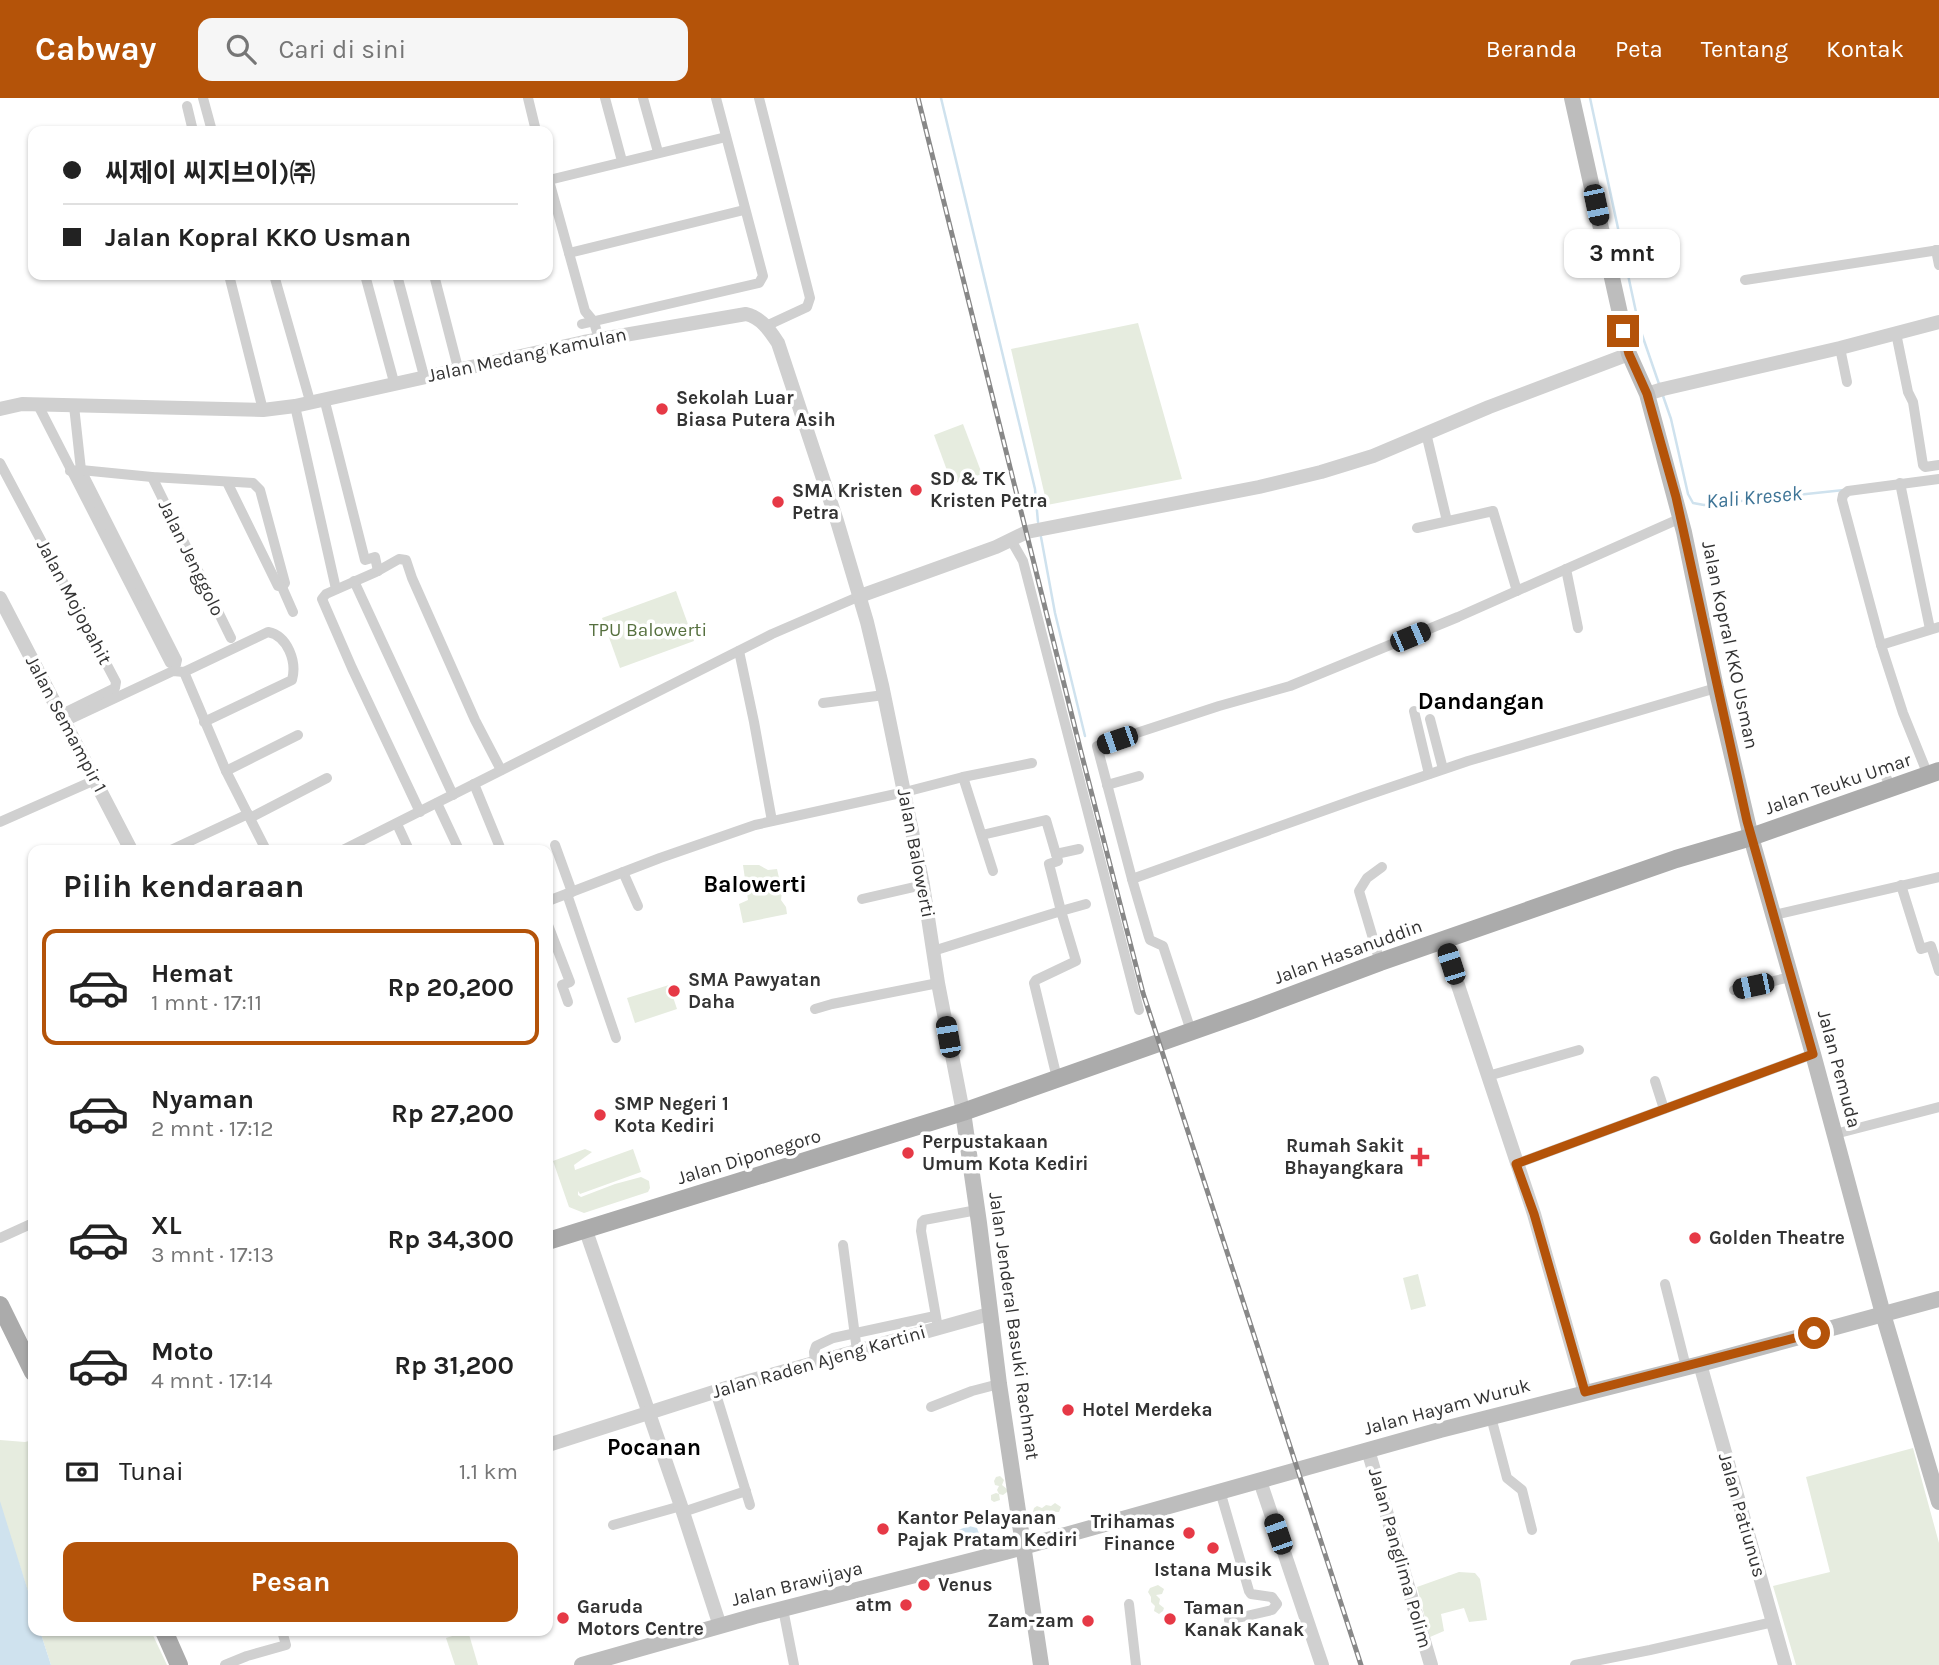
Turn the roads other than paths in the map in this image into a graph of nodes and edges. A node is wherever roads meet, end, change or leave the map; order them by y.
1 (203, 98) edge
2 (528, 98) edge
3 (605, 98) edge
4 (643, 98) edge
5 (716, 98) edge
6 (759, 98) edge
7 (1572, 98) edge
8 (187, 106) dead end
9 (192, 126) edge
10 (211, 126) edge
11 (535, 126) edge
12 (726, 137) junction
13 (657, 152) junction
14 (622, 161) junction
15 (553, 177) edge
16 (553, 196) edge
17 (744, 210) junction
18 (1938, 250) edge
19 (569, 253) junction
20 (1939, 265) edge
21 (230, 280) edge
22 (276, 280) edge
23 (366, 280) edge
24 (398, 280) edge
25 (435, 280) edge
26 (1745, 280) dead end
27 (585, 311) junction
28 (594, 322) junction
29 (1939, 322) edge
30 (582, 324) junction
31 (766, 326) junction
32 (1896, 333) junction
33 (599, 339) junction
34 (584, 342) junction
35 (1840, 348) junction
36 (1629, 354) junction
37 (458, 368) junction
38 (425, 376) junction
39 (1847, 382) dead end
40 (394, 383) junction
41 (1654, 392) junction
42 (317, 399) junction
43 (38, 405) junction
44 (295, 405) junction
45 (74, 406) junction
46 (0, 410) edge
47 (263, 410) junction
48 (1426, 433) junction
49 (0, 463) edge
50 (1939, 466) edge
51 (76, 470) junction
52 (152, 477) junction
53 (1939, 479) edge
54 (227, 482) junction
55 (1900, 483) junction
56 (1681, 518) junction
57 (1447, 521) junction
58 (1417, 528) dead end
59 (111, 539) junction
60 (1012, 540) junction
61 (1566, 569) junction
62 (378, 571) junction
63 (354, 581) junction
64 (282, 587) junction
65 (336, 589) junction
66 (1517, 591) junction
67 (860, 596) junction
68 (0, 598) edge
69 (293, 612) dead end
70 (1578, 628) dead end
71 (1935, 628) edge
72 (231, 639) dead end
73 (1881, 645) junction
74 (739, 652) junction
75 (184, 672) junction
76 (1716, 688) junction
77 (884, 695) junction
78 (823, 703) dead end
79 (1414, 711) dead end
80 (62, 718) junction
81 (1430, 719) dead end
82 (204, 722) junction
83 (298, 735) dead end
84 (1032, 763) dead end
85 (1443, 769) junction
86 (1882, 769) dead end
87 (501, 770) junction
88 (226, 771) junction
89 (1933, 773) edge
90 (1429, 774) junction
91 (962, 776) junction
92 (1139, 776) dead end
93 (327, 778) dead end
94 (95, 780) junction
95 (474, 784) junction
96 (1107, 785) junction
97 (1892, 789) junction
98 (905, 792) junction
99 (453, 795) junction
100 (437, 803) junction
101 (420, 812) junction
102 (249, 816) junction
103 (772, 821) junction
104 (0, 822) edge
105 (397, 824) junction
106 (982, 835) junction
107 (1751, 837) junction
108 (128, 845) edge
109 (182, 845) edge
110 (264, 845) edge
111 (366, 845) edge
112 (407, 845) edge
113 (457, 845) edge
114 (499, 845) edge
115 (555, 845) dead end
116 (1079, 849) dead end
117 (1056, 854) junction
118 (1382, 867) dead end
119 (993, 871) dead end
120 (623, 872) junction
121 (1939, 877) edge
122 (1132, 879) junction
123 (923, 885) junction
124 (1901, 885) junction
125 (569, 893) junction
126 (553, 899) edge
127 (862, 900) dead end
128 (1086, 904) dead end
129 (638, 906) dead end
130 (1061, 911) junction
131 (1774, 915) junction
132 (553, 939) edge
133 (1443, 940) junction
134 (933, 951) junction
135 (1380, 962) junction
136 (1939, 971) edge
137 (1791, 977) junction
138 (938, 983) junction
139 (1734, 990) dead end
140 (568, 1002) dead end
141 (815, 1009) dead end
142 (1139, 1010) dead end
143 (1192, 1031) junction
144 (616, 1038) dead end
145 (1579, 1050) dead end
146 (1813, 1054) junction
147 (1488, 1076) junction
148 (1057, 1078) junction
149 (1655, 1081) dead end
150 (1939, 1107) edge
151 (1664, 1109) junction
152 (963, 1112) junction
153 (1835, 1134) junction
154 (1516, 1164) junction
155 (977, 1210) junction
156 (28, 1225) edge
157 (584, 1228) junction
158 (0, 1238) edge
159 (553, 1239) edge
160 (843, 1245) dead end
161 (1665, 1284) dead end
162 (1939, 1300) edge
163 (0, 1305) edge
164 (989, 1314) junction
165 (1883, 1314) junction
166 (937, 1322) junction
167 (855, 1333) junction
168 (857, 1351) junction
169 (28, 1362) edge
170 (815, 1363) junction
171 (1693, 1366) junction
172 (999, 1384) junction
173 (715, 1391) junction
174 (1585, 1392) junction
175 (931, 1407) dead end
176 (649, 1412) junction
177 (1491, 1417) junction
178 (553, 1443) edge
179 (1368, 1450) junction
180 (1260, 1481) junction
181 (746, 1491) junction
182 (1220, 1491) junction
183 (1939, 1502) edge
184 (750, 1505) dead end
185 (682, 1509) junction
186 (613, 1525) dead end
187 (1532, 1530) dead end
188 (1023, 1546) junction
189 (1129, 1604) dead end
190 (783, 1609) junction
191 (1229, 1620) dead end
192 (1773, 1622) junction
193 (720, 1626) junction
194 (166, 1636) edge
195 (283, 1636) edge
196 (178, 1665) edge
197 (225, 1665) edge
198 (582, 1665) edge
199 (794, 1665) edge
200 (1041, 1665) edge
201 (1136, 1665) edge
202 (1322, 1665) edge
203 (1431, 1665) edge
204 (1574, 1665) edge
205 (1785, 1665) edge

1 - 10 street
2 - 11 street
3 - 14 street
4 - 13 street
5 - 12 street
6 - 31 street
7 - 36 main road, Jalan Kopral KKO Usman
8 - 9 street
12 - 13 street
12 - 17 street
13 - 14 street
14 - 15 street
16 - 19 street
17 - 19 street
17 - 28 street
18 - 20 street
18 - 26 street
19 - 27 street
21 - 47 street
22 - 42 street
23 - 40 street
24 - 38 street
25 - 37 street
27 - 28 street
27 - 30 street
28 - 30 street
28 - 33 street
29 - 32 street
30 - 34 street
31 - 33 street, Jalan Medang Kamulan
31 - 67 street
32 - 35 street
32 - 50 street
33 - 34 street, Jalan Medang Kamulan
34 - 37 street, Jalan Medang Kamulan
35 - 39 street
35 - 41 street
36 - 41 main road, Jalan Kopral KKO Usman
36 - 48 street
37 - 38 street, Jalan Medang Kamulan
38 - 40 street, Jalan Medang Kamulan
40 - 42 street, Jalan Medang Kamulan
41 - 56 main road, Jalan Kopral KKO Usman
42 - 44 street, Jalan Medang Kamulan
42 - 62 street
43 - 45 street, Jalan Medang Kamulan
43 - 46 street, Jalan Medang Kamulan
43 - 51 street
44 - 47 street, Jalan Medang Kamulan
44 - 65 street
45 - 47 street, Jalan Medang Kamulan
45 - 51 street
48 - 57 street
48 - 60 street
49 - 80 street, Jalan Mojopahit
51 - 52 street
51 - 59 street
52 - 54 street
52 - 72 street, Jalan Jenggolo
53 - 55 street
54 - 64 street
54 - 64 street
55 - 71 street
55 - 73 street
56 - 61 street
56 - 76 main road, Jalan Kopral KKO Usman
57 - 58 street
57 - 66 street
59 - 59 street
60 - 67 street
60 - 142 street
61 - 66 street
61 - 70 street
62 - 63 street
62 - 87 street
63 - 65 street
63 - 99 street
64 - 69 street
65 - 101 street
66 - 96 street
67 - 74 street
67 - 77 street, Jalan Balowerti
68 - 80 street, Jalan Semampir 1
71 - 73 street
73 - 89 street
74 - 87 street
74 - 103 street
75 - 80 street
75 - 82 street
75 - 82 street
76 - 85 street
76 - 107 main road, Jalan Kopral KKO Usman
77 - 78 street
77 - 98 street, Jalan Balowerti
79 - 90 street
80 - 94 street, Jalan Semampir 1
81 - 85 street
82 - 88 street
83 - 88 street
84 - 91 street
85 - 90 street
86 - 97 street
87 - 95 street
88 - 102 street
89 - 97 main road, Jalan Teuku Umar
90 - 122 street
91 - 98 street
91 - 106 street
92 - 96 street
93 - 102 street
94 - 104 street
94 - 108 street, Jalan Semampir 1
95 - 99 street
95 - 114 street
96 - 122 street
97 - 107 main road, Jalan Teuku Umar
98 - 103 street
98 - 123 street, Jalan Balowerti
99 - 100 street
100 - 101 street
100 - 113 street
101 - 105 street
102 - 109 street
102 - 110 street
103 - 120 street
105 - 111 street
105 - 112 street
106 - 117 street
106 - 119 street
107 - 131 main road, Jalan Pemuda
107 - 133 main road, Jalan Hasanuddin
115 - 125 street
116 - 117 street
117 - 130 street
118 - 135 street
120 - 125 street
120 - 129 street
121 - 124 street
122 - 143 street
123 - 127 street
123 - 134 street, Jalan Balowerti
124 - 131 street
124 - 136 street
125 - 126 street
125 - 144 street
128 - 130 street
130 - 134 street
130 - 148 street
131 - 137 main road, Jalan Pemuda
132 - 140 street
133 - 135 main road, Jalan Hasanuddin
133 - 147 street
134 - 138 street, Jalan Balowerti
135 - 143 main road, Jalan Hasanuddin
137 - 139 street
137 - 146 main road, Jalan Pemuda
138 - 141 street
138 - 152 street, Jalan Balowerti
143 - 148 main road, Jalan Hasanuddin
145 - 147 street
146 - 151 street
146 - 153 main road, Jalan Pemuda
147 - 154 street
148 - 152 main road, Jalan Hasanuddin
149 - 151 street
150 - 153 street
151 - 154 street
152 - 155 main road, Jalan Jenderal Basuki Rachmat
152 - 157 main road, Jalan Diponegoro
153 - 165 main road, Jalan Pemuda
154 - 174 street
155 - 164 main road, Jalan Jenderal Basuki Rachmat
155 - 166 street
156 - 158 street
157 - 159 main road, Jalan Diponegoro
157 - 176 street
160 - 167 street
161 - 171 street
162 - 165 main road, Jalan Hayam Wuruk
163 - 169 main road
164 - 166 street, Jalan Raden Ajeng Kartini
164 - 172 main road, Jalan Jenderal Basuki Rachmat
165 - 171 main road, Jalan Hayam Wuruk
165 - 183 main road, Jalan Pemuda
166 - 167 street
166 - 168 street, Jalan Raden Ajeng Kartini
167 - 168 street
167 - 170 street
168 - 170 street, Jalan Raden Ajeng Kartini
170 - 173 street, Jalan Raden Ajeng Kartini
171 - 174 main road, Jalan Hayam Wuruk
171 - 192 street, Jalan Patiunus
172 - 175 street
172 - 188 main road, Jalan Jenderal Basuki Rachmat
173 - 176 street, Jalan Raden Ajeng Kartini
173 - 181 street
174 - 177 main road, Jalan Hayam Wuruk
176 - 178 street, Jalan Raden Ajeng Kartini
176 - 185 street
177 - 179 main road, Jalan Hayam Wuruk
177 - 187 street
179 - 180 main road, Jalan Hayam Wuruk
179 - 203 street, Jalan Panglima Polim
180 - 182 main road, Jalan Hayam Wuruk
180 - 202 street
181 - 184 street
181 - 185 street
182 - 188 main road, Jalan Hayam Wuruk
182 - 191 street
185 - 186 street
185 - 193 street
188 - 190 main road, Jalan Brawijaya
188 - 200 main road, Jalan Jenderal Basuki Rachmat
189 - 201 street
190 - 193 main road, Jalan Brawijaya
190 - 199 street
192 - 204 street
192 - 205 street, Jalan Patiunus
193 - 198 main road, Jalan Brawijaya
194 - 196 main road
195 - 197 street

